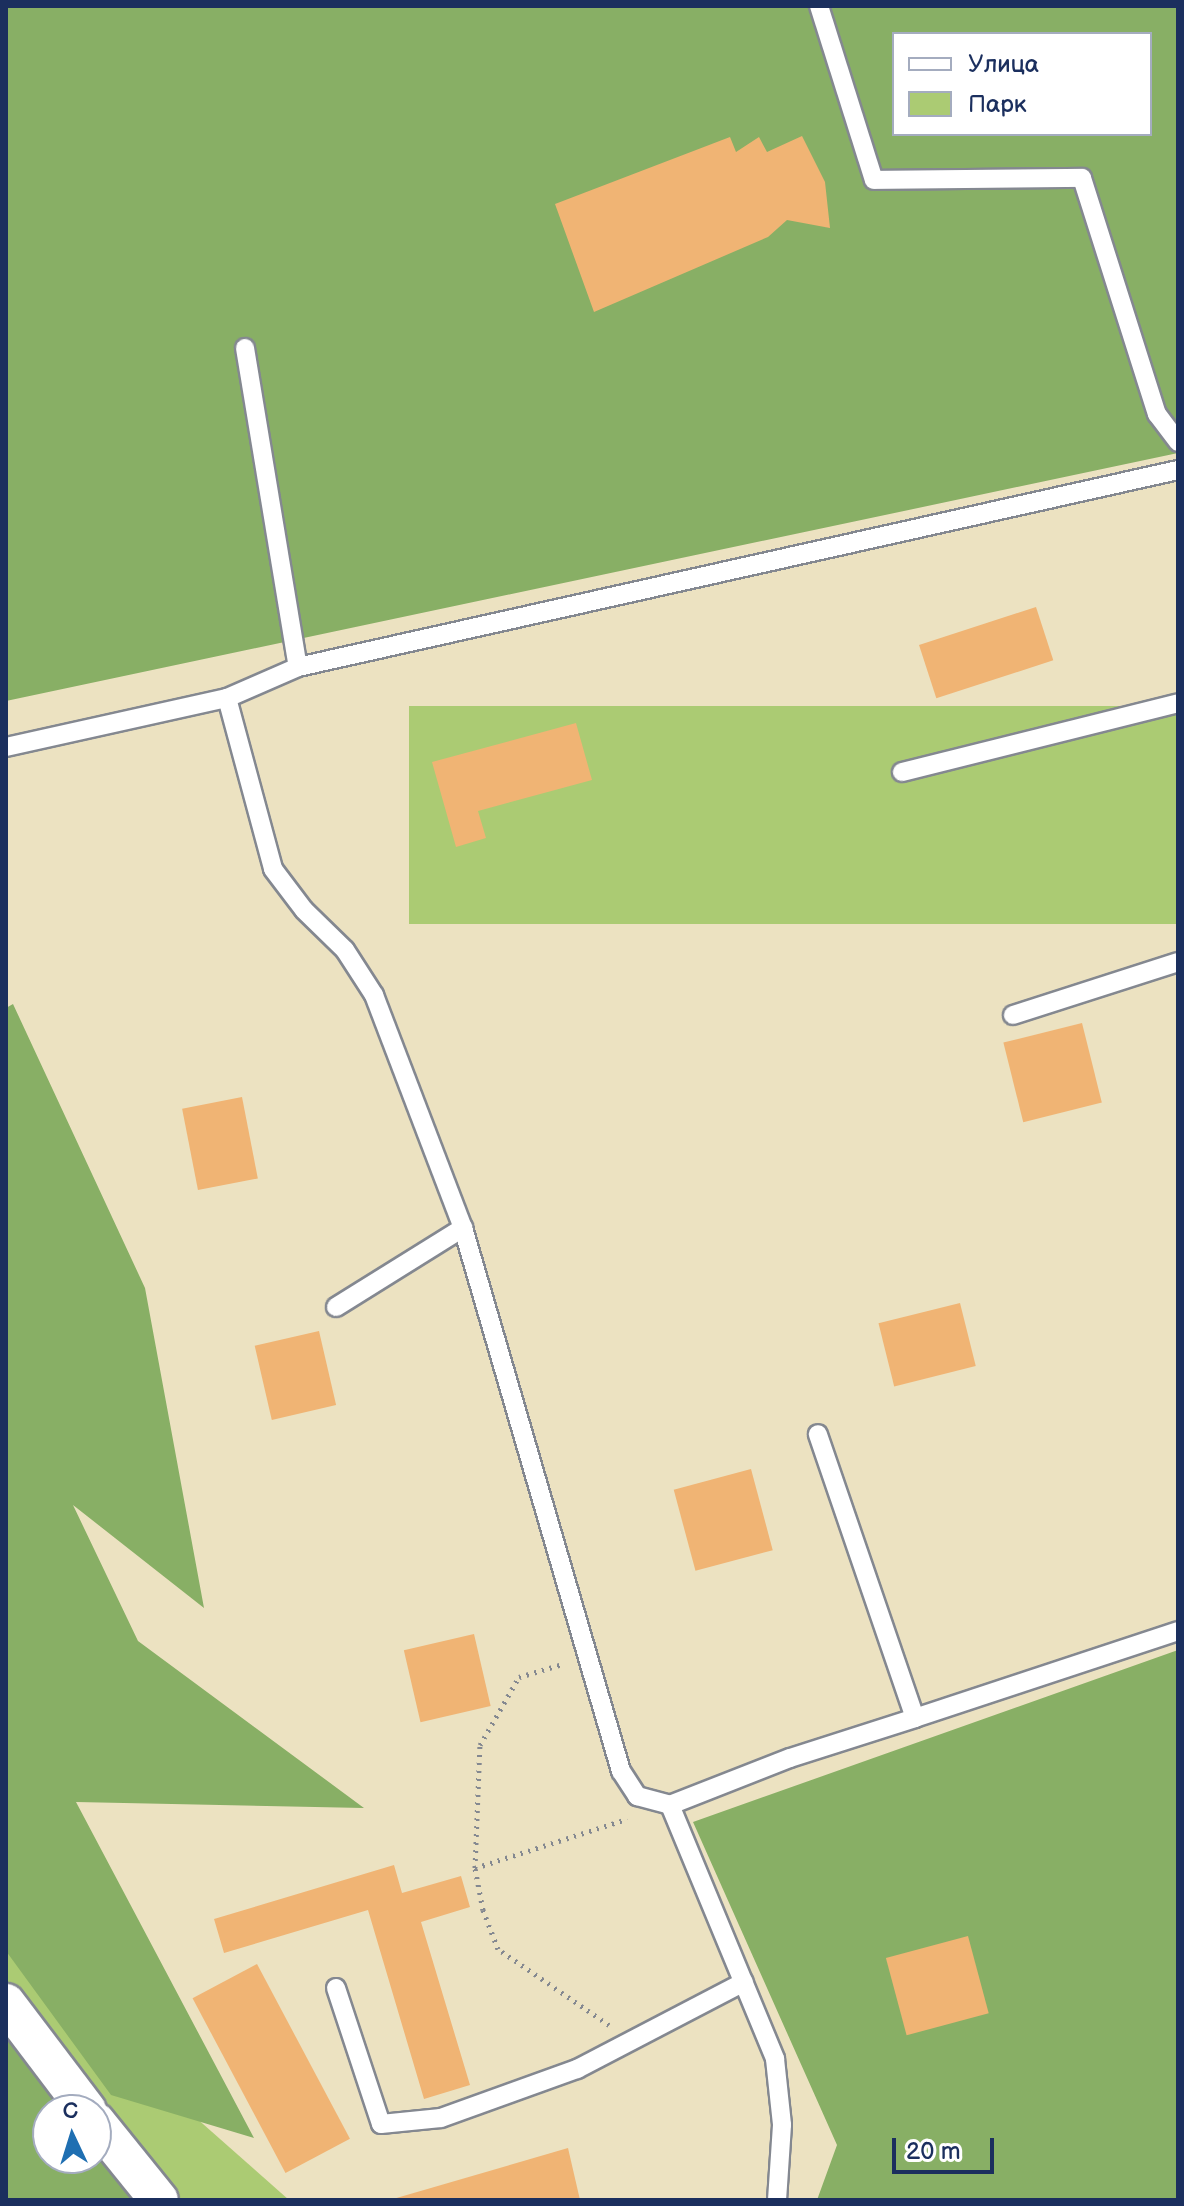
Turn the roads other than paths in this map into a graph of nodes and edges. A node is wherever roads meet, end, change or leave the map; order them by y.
1 (819, 6) edge
2 (245, 348) dead end
3 (1178, 442) edge
4 (1178, 470) edge
5 (298, 667) junction
6 (227, 698) junction
7 (1178, 703) edge
8 (6, 747) edge
9 (902, 772) dead end
10 (1178, 962) edge
11 (1013, 1015) dead end
12 (463, 1228) junction
13 (336, 1307) dead end
14 (818, 1434) dead end
15 (1178, 1631) edge
16 (915, 1718) junction
17 (670, 1805) junction
18 (744, 1982) junction
19 (336, 1988) dead end
20 (6, 2003) edge
21 (75, 2094) edge
22 (112, 2142) edge
23 (159, 2200) edge
24 (777, 2200) edge

1 - 3 lane
2 - 5 lane
4 - 5 lane
5 - 6 lane
6 - 8 lane
6 - 12 lane
7 - 9 lane
10 - 11 lane
12 - 13 lane
12 - 17 lane
14 - 16 lane
15 - 16 lane
16 - 17 lane
17 - 18 lane
18 - 19 lane
18 - 24 lane
20 - 21 street
22 - 23 street

